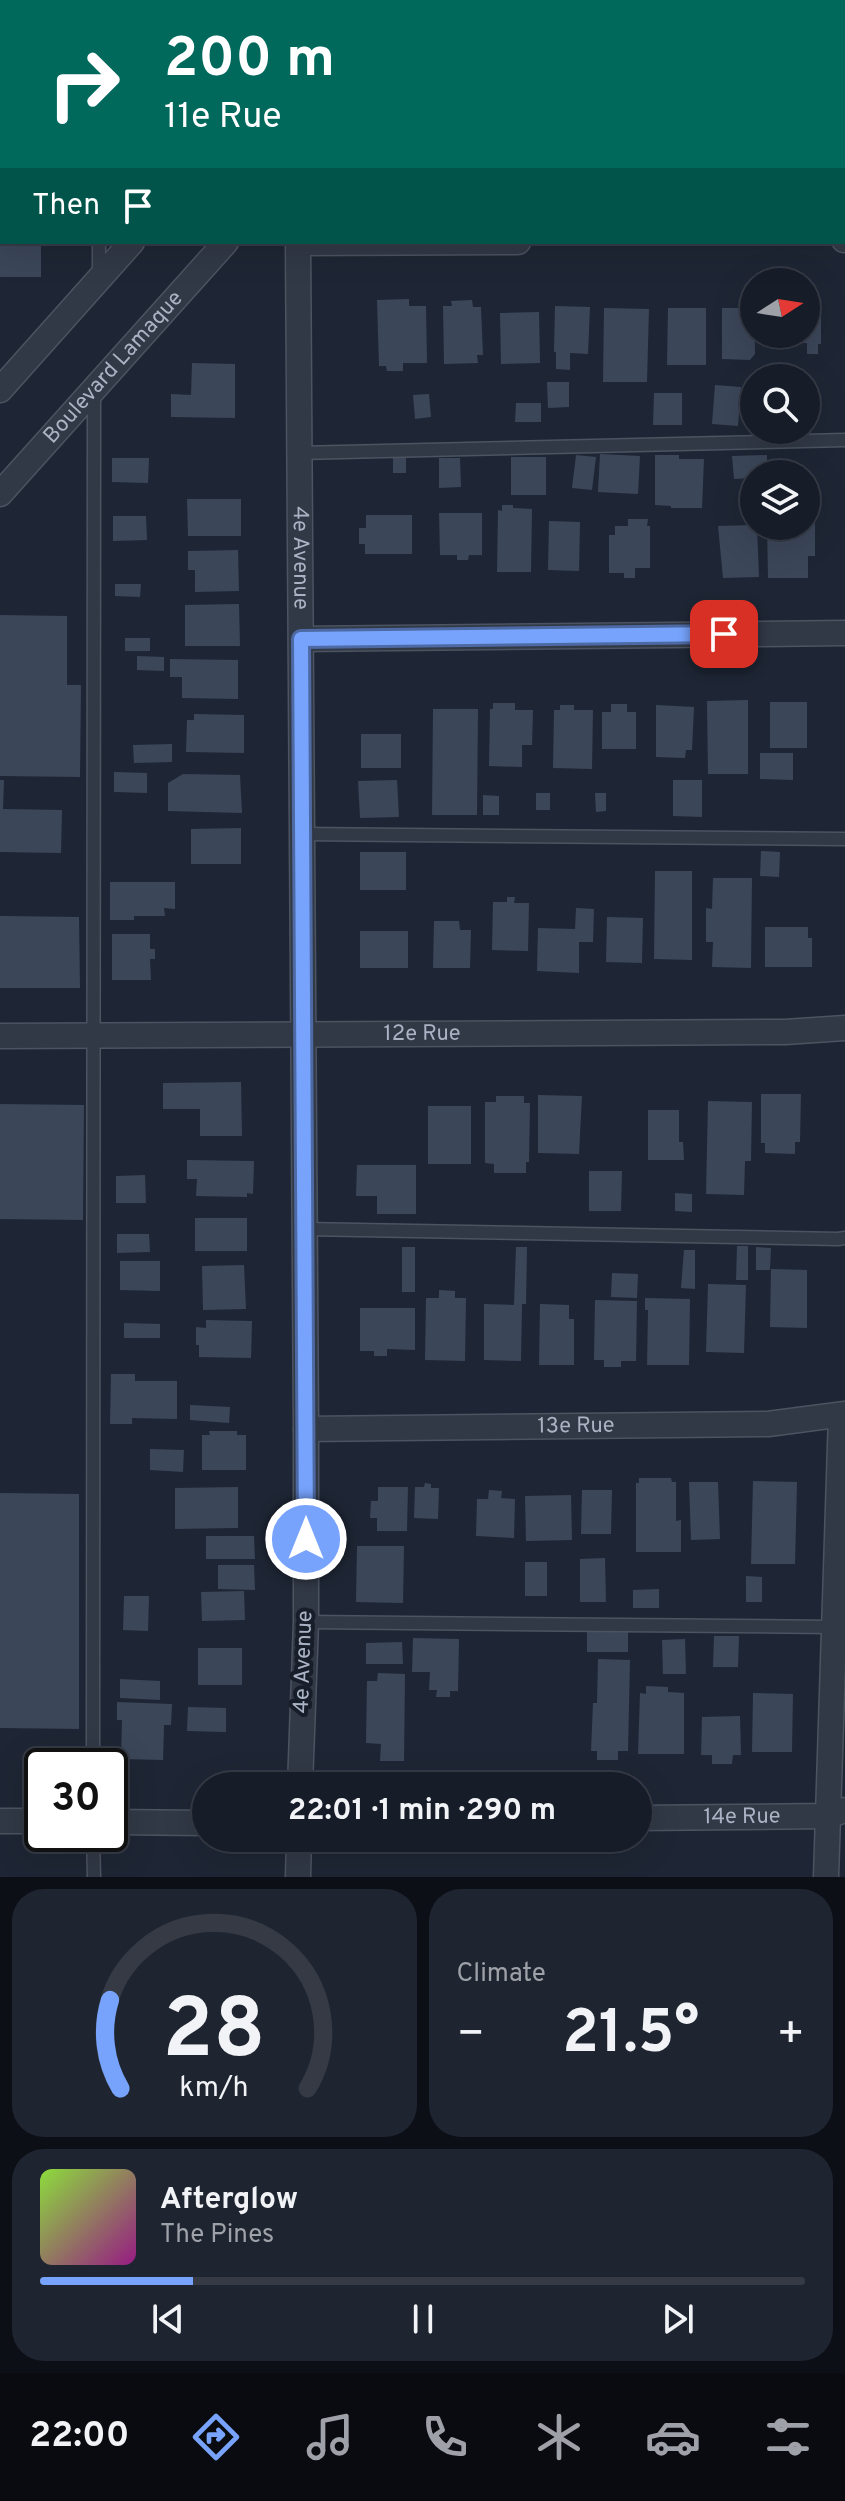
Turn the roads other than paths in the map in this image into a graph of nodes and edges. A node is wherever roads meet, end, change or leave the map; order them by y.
1 (99, 244) edge
2 (130, 244) edge
3 (224, 244) edge
4 (298, 244) edge
5 (99, 279) junction
6 (94, 389) junction
7 (0, 390) edge
8 (845, 440) edge
9 (299, 453) junction
10 (0, 494) edge
11 (845, 633) edge
12 (301, 639) junction
13 (301, 834) junction
14 (845, 839) edge
15 (845, 1028) edge
16 (304, 1033) junction
17 (94, 1035) junction
18 (0, 1036) edge
19 (304, 1229) junction
20 (845, 1238) edge
21 (843, 1415) edge
22 (306, 1429) junction
23 (306, 1622) junction
24 (833, 1627) junction
25 (93, 1748) edge
26 (301, 1772) edge
27 (836, 1813) edge
28 (652, 1818) edge
29 (0, 1821) edge
30 (24, 1821) edge
31 (128, 1822) edge
32 (192, 1823) edge
33 (93, 1852) edge
34 (299, 1852) edge
35 (94, 1877) edge
36 (298, 1877) edge
37 (826, 1877) edge

1 - 5 lane
2 - 5 street
3 - 6 street, Boulevard Lamaque
4 - 9 street, 4e Avenue
5 - 7 street
6 - 10 street, Boulevard Lamaque
6 - 17 lane
8 - 9 lane
9 - 12 street, 4e Avenue
11 - 12 street
12 - 13 street, 4e Avenue
13 - 14 lane
13 - 16 street, 4e Avenue
15 - 16 street, 12e Rue
16 - 17 street, 12e Rue
16 - 19 street, 4e Avenue
17 - 18 street, 12e Rue
17 - 25 lane
19 - 20 lane
19 - 22 street, 4e Avenue
21 - 22 street, 13e Rue
21 - 24 street
22 - 23 street, 4e Avenue
23 - 24 lane
23 - 26 street, 4e Avenue
24 - 27 street
27 - 28 street, 14e Rue
27 - 37 street
29 - 30 street
31 - 32 street
33 - 35 lane
34 - 36 street

